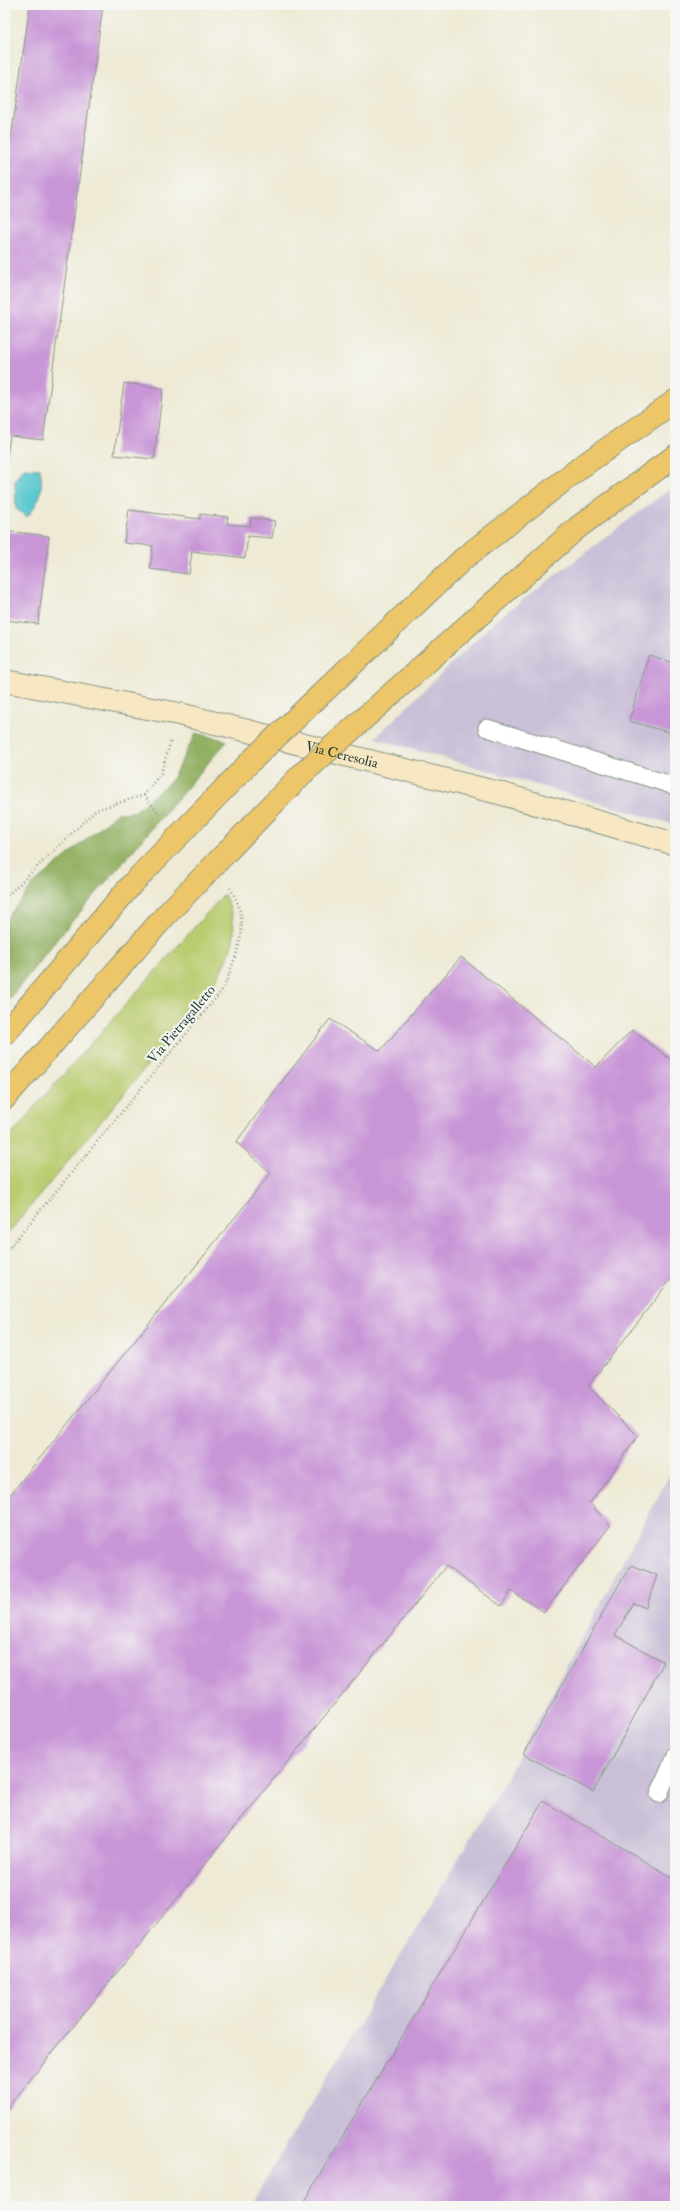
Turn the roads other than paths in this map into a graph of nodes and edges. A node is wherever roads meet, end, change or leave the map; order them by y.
1 (675, 401) edge
2 (675, 456) edge
3 (5, 681) edge
4 (486, 728) dead end
5 (675, 786) edge
6 (675, 844) edge
7 (5, 1034) edge
8 (5, 1098) edge
9 (675, 1757) edge
10 (660, 1794) dead end

1 - 7 highway, bridge
2 - 8 highway, bridge
3 - 6 main road, Via Ceresolia
4 - 5 lane
9 - 10 lane

